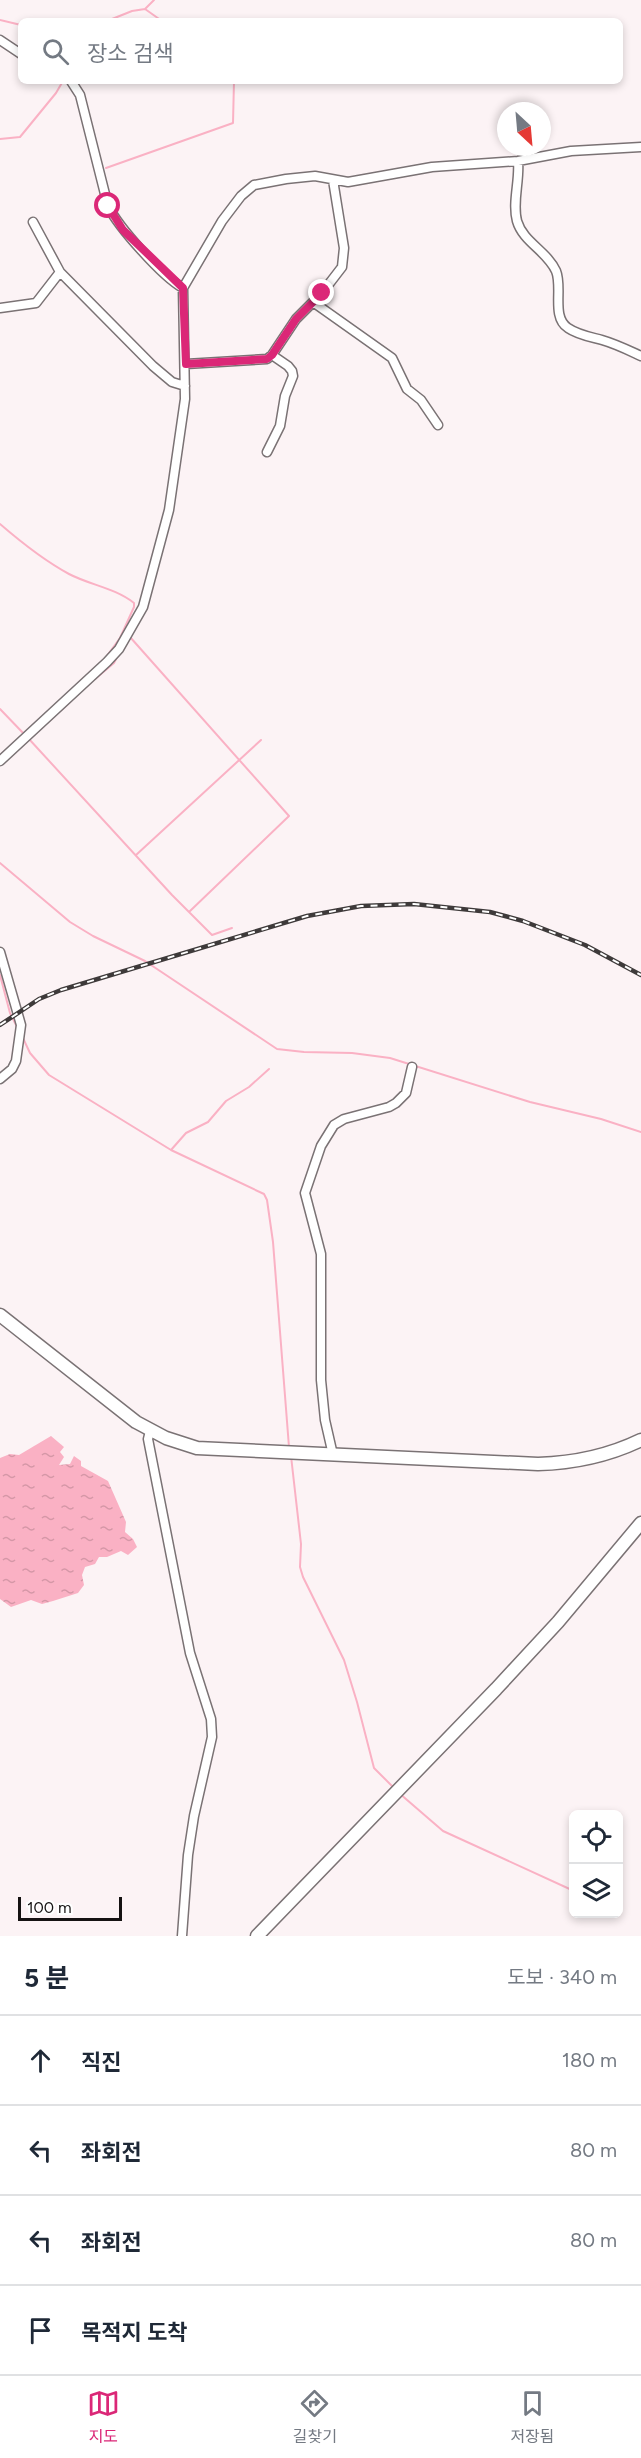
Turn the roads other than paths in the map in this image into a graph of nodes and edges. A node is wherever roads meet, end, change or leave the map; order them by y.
1 (0, 40) edge
2 (18, 52) edge
3 (73, 84) edge
4 (641, 147) edge
5 (518, 161) junction
6 (333, 180) junction
7 (33, 222) dead end
8 (60, 272) junction
9 (183, 288) junction
10 (313, 302) junction
11 (0, 308) edge
12 (272, 355) junction
13 (641, 356) edge
14 (186, 364) junction
15 (185, 386) junction
16 (438, 425) dead end
17 (267, 452) dead end
18 (0, 761) edge
19 (0, 952) edge
20 (412, 1067) dead end
21 (0, 1079) edge
22 (0, 1315) edge
23 (150, 1431) junction
24 (641, 1440) edge
25 (333, 1455) junction
26 (641, 1523) edge
27 (182, 1936) edge
28 (257, 1936) edge

1 - 2 street
3 - 9 street
4 - 5 street
5 - 6 street
5 - 13 street
6 - 9 street
6 - 10 street
7 - 8 street
8 - 11 street
8 - 15 street
9 - 14 street
10 - 12 street
10 - 16 street
12 - 14 street
12 - 17 street
14 - 15 street
15 - 18 street
19 - 21 street
20 - 25 street
22 - 23 main road
23 - 25 main road
23 - 27 street
24 - 25 main road
26 - 28 main road

